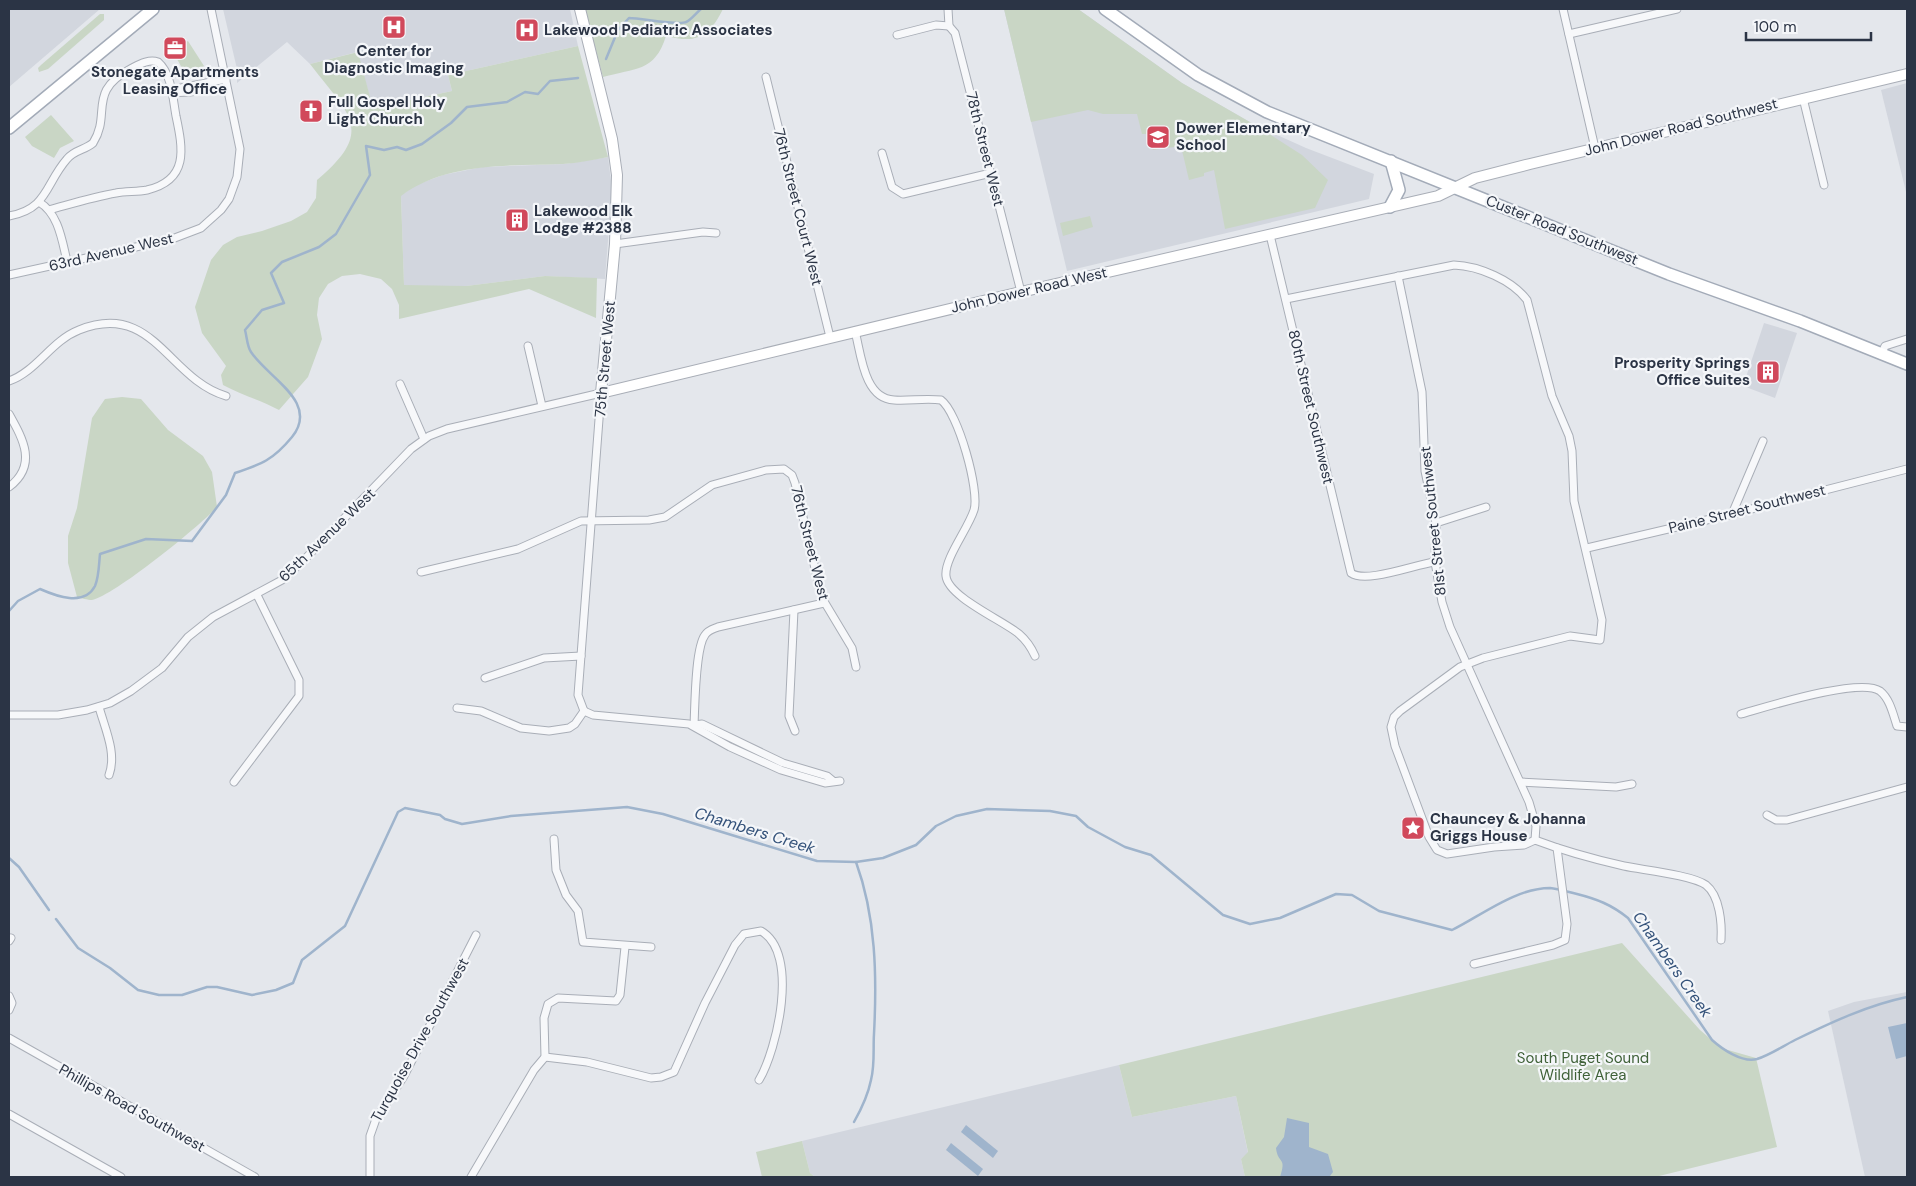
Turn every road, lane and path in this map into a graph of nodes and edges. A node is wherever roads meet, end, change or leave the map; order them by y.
1 (153, 9) edge
2 (211, 9) edge
3 (580, 9) edge
4 (948, 9) edge
5 (1105, 9) edge
6 (1563, 9) edge
7 (1677, 9) edge
8 (949, 26) junction
9 (1570, 34) junction
10 (897, 35) dead end
11 (1907, 74) edge
12 (766, 77) dead end
13 (226, 80) junction
14 (174, 93) junction
15 (1803, 98) junction
16 (9, 128) edge
17 (1595, 148) junction
18 (882, 153) dead end
19 (1391, 162) junction
20 (991, 173) junction
21 (1824, 185) dead end
22 (1456, 187) junction
23 (39, 202) junction
24 (1390, 208) junction
25 (49, 210) junction
26 (9, 216) edge
27 (716, 233) dead end
28 (1270, 235) junction
29 (616, 244) junction
30 (67, 261) junction
31 (9, 275) edge
32 (1398, 276) junction
33 (1021, 292) junction
34 (1286, 299) junction
35 (855, 331) junction
36 (830, 337) junction
37 (1907, 339) edge
38 (528, 346) dead end
39 (1881, 355) junction
40 (1907, 364) edge
41 (9, 381) edge
42 (400, 384) dead end
43 (601, 393) junction
44 (226, 396) dead end
45 (542, 406) junction
46 (9, 414) edge
47 (424, 439) junction
48 (1763, 441) dead end
49 (1907, 469) edge
50 (9, 487) edge
51 (1486, 507) dead end
52 (1732, 514) junction
53 (591, 520) junction
54 (1436, 523) junction
55 (1587, 548) junction
56 (1436, 562) junction
57 (422, 572) dead end
58 (257, 595) junction
59 (824, 603) junction
60 (794, 610) junction
61 (580, 656) junction
62 (1035, 656) dead end
63 (1467, 664) junction
64 (856, 667) dead end
65 (485, 678) dead end
66 (99, 708) junction
67 (457, 708) dead end
68 (584, 711) junction
69 (1740, 714) dead end
70 (9, 715) edge
71 (694, 725) junction
72 (1907, 727) edge
73 (796, 731) dead end
74 (109, 775) dead end
75 (836, 781) dead end
76 (234, 782) dead end
77 (1521, 782) junction
78 (1632, 784) dead end
79 (1907, 786) edge
80 (1767, 815) dead end
81 (554, 839) dead end
82 (1535, 840) junction
83 (1557, 848) junction
84 (476, 935) dead end
85 (1721, 940) dead end
86 (625, 947) junction
87 (651, 947) dead end
88 (1474, 964) dead end
89 (9, 996) edge
90 (9, 1010) edge
91 (9, 1038) edge
92 (545, 1058) junction
93 (759, 1080) dead end
94 (9, 1114) edge
95 (121, 1177) edge
96 (256, 1177) edge
97 (370, 1177) edge
98 (472, 1177) edge

1 - 16 main road
2 - 13 street
3 - 29 street, 75th Street West
4 - 8 street, 78th Street West
5 - 19 main road, Custer Road Southwest
6 - 9 street
7 - 9 street
8 - 10 street
8 - 20 street, 78th Street West
9 - 17 street
11 - 15 street, John Dower Road Southwest
12 - 36 street, 76th Street Court West
13 - 14 street
13 - 30 street, 63rd Avenue West
14 - 23 street
14 - 25 street
15 - 17 street, John Dower Road Southwest
15 - 21 street
17 - 22 street, John Dower Road Southwest
18 - 20 street
19 - 22 main road, Custer Road Southwest
19 - 24 main road
20 - 33 street, 78th Street West
22 - 24 street, John Dower Road West
22 - 39 main road, Custer Road Southwest
23 - 25 street
23 - 26 street
24 - 28 street, John Dower Road West
25 - 30 street
27 - 29 street
28 - 33 street, John Dower Road West
28 - 34 street, 80th Street Southwest
29 - 43 street, 75th Street West
30 - 31 street, 63rd Avenue West
32 - 34 street
32 - 54 street, 81st Street Southwest
32 - 55 street
33 - 35 street, John Dower Road West
34 - 56 street, 80th Street Southwest
35 - 36 street, John Dower Road West
35 - 62 street
36 - 43 street, John Dower Road West
37 - 39 street
38 - 45 street
39 - 40 main road, Custer Road Southwest
41 - 44 street
42 - 47 street
43 - 45 street, 65th Avenue West
43 - 53 street, 75th Street West
45 - 47 street, 65th Avenue West
46 - 50 street
47 - 58 street, 65th Avenue West
48 - 52 street
49 - 52 street, Paine Street Southwest
51 - 54 street
52 - 55 street, Paine Street Southwest
53 - 57 street
53 - 59 street, 76th Street West
53 - 61 street, 75th Street West
54 - 56 street, 81st Street Southwest
55 - 63 street
56 - 63 street, 81st Street Southwest
58 - 66 street, 65th Avenue West
58 - 76 street
59 - 60 street
59 - 64 street, 76th Street West
60 - 71 street
60 - 73 street
61 - 65 street
61 - 68 street, 75th Street West
63 - 77 street, 81st Street Southwest
63 - 82 street
66 - 70 street, 65th Avenue West
66 - 74 street
67 - 68 street
68 - 71 street
69 - 72 street
71 - 75 street
77 - 78 street
77 - 82 street, 81st Street Southwest
79 - 80 street
81 - 86 street
82 - 83 street
83 - 85 street
83 - 88 street
84 - 97 street, Turquoise Drive Southwest
86 - 87 street
86 - 92 street
89 - 90 street
91 - 96 street, Phillips Road Southwest
92 - 93 street
92 - 98 street
94 - 95 street

